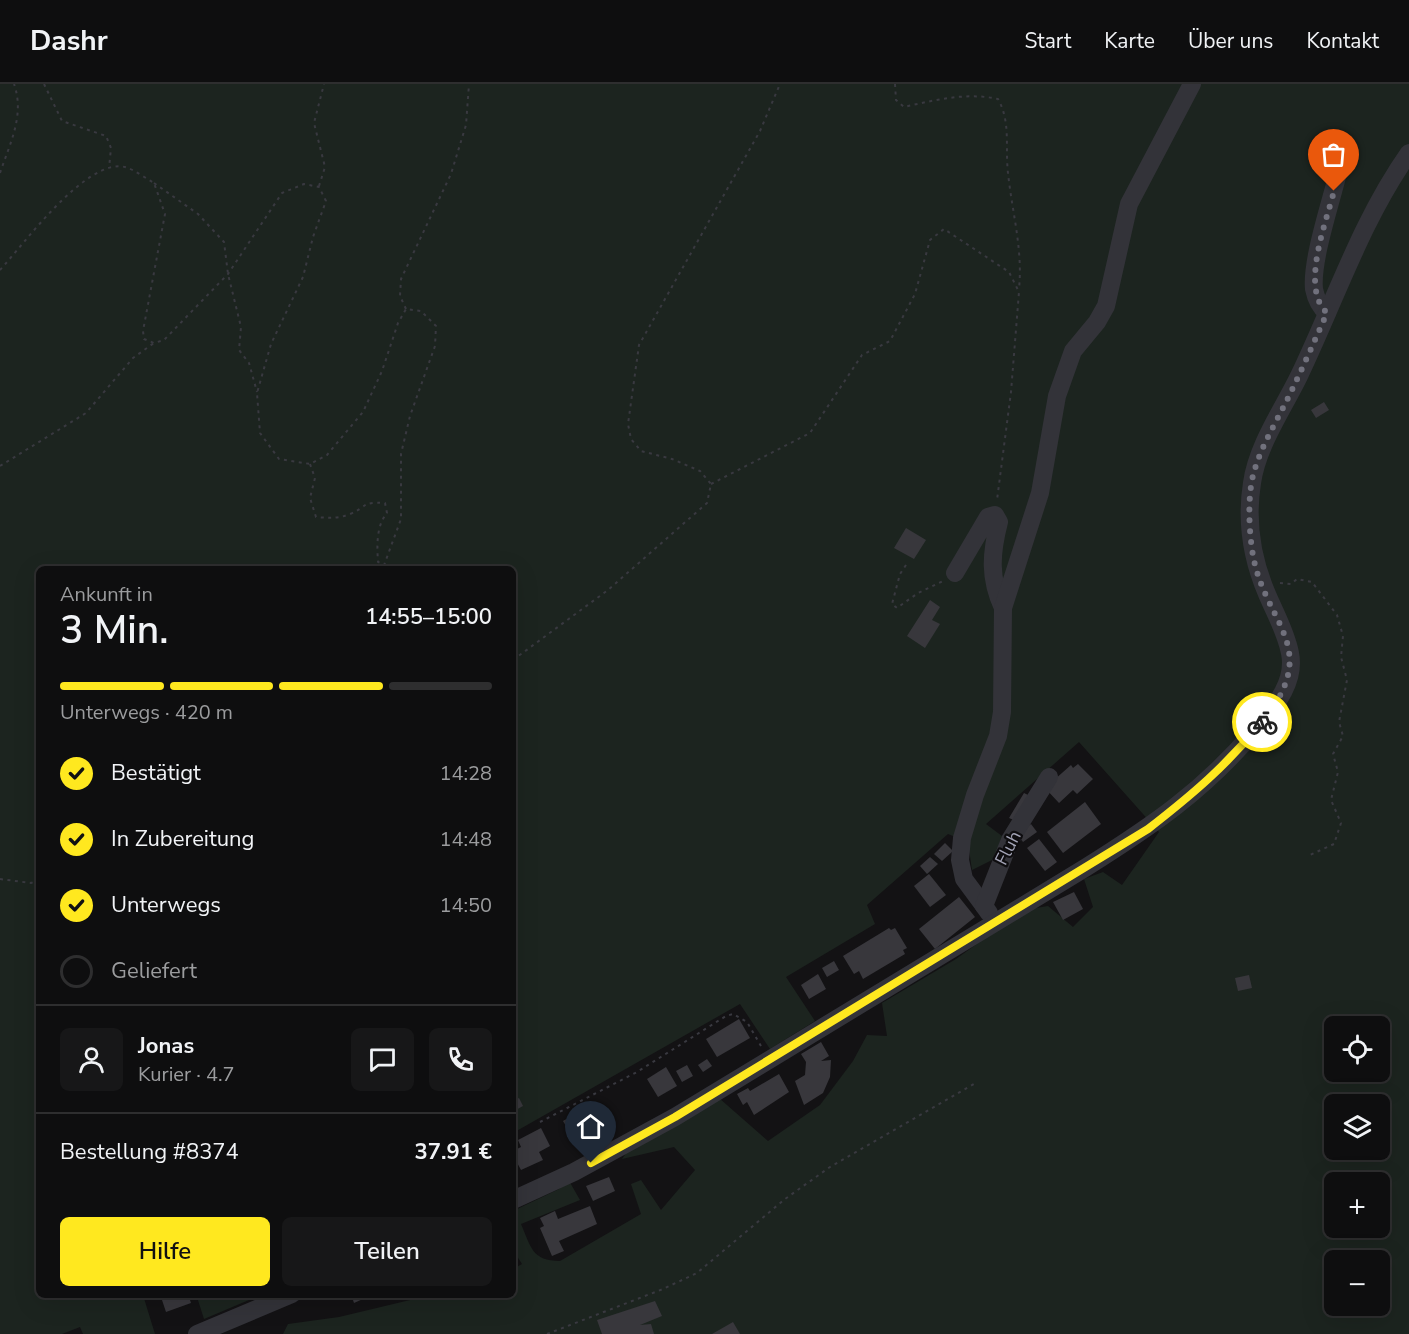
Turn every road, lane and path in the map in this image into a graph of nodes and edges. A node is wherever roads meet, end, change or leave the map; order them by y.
1 (14, 84) edge
2 (44, 84) edge
3 (324, 84) edge
4 (469, 84) edge
5 (780, 84) edge
6 (895, 84) edge
7 (1192, 84) edge
8 (1409, 153) edge
9 (109, 168) junction
10 (1340, 169) dead end
11 (0, 173) edge
12 (154, 183) junction
13 (319, 187) junction
14 (0, 270) edge
15 (228, 274) junction
16 (1019, 292) junction
17 (406, 309) junction
18 (1327, 313) junction
19 (154, 344) junction
20 (257, 393) junction
21 (310, 464) junction
22 (0, 466) edge
23 (711, 484) junction
24 (995, 515) junction
25 (385, 564) joint
26 (906, 565) dead end
27 (955, 573) joint
28 (1267, 593) junction
29 (1003, 608) junction
30 (516, 658) edge
31 (1049, 777) dead end
32 (1310, 855) dead end
33 (0, 879) edge
34 (36, 881) edge
35 (984, 906) junction
36 (994, 922) junction
37 (768, 1060) junction
38 (974, 1084) dead end
39 (540, 1122) dead end
40 (516, 1199) edge
41 (282, 1298) edge
42 (197, 1334) edge
43 (547, 1334) edge

1 - 11 path
2 - 9 path
3 - 13 path
4 - 17 path
5 - 23 path
6 - 16 path
7 - 29 street
8 - 18 street
9 - 12 path
9 - 14 path
10 - 18 street
12 - 15 path
12 - 19 path
13 - 15 path
13 - 20 path
15 - 19 path
15 - 20 path
16 - 23 path
16 - 24 path
17 - 21 path
17 - 25 path
18 - 28 street
19 - 22 path
20 - 21 path
21 - 25 path
23 - 30 path
24 - 27 street
24 - 29 street
26 - 27 path
28 - 32 path
28 - 36 street
29 - 35 street
31 - 35 street, Fluh
33 - 34 path
35 - 36 street
36 - 37 street
37 - 39 path
37 - 40 street
38 - 43 path
41 - 42 street

